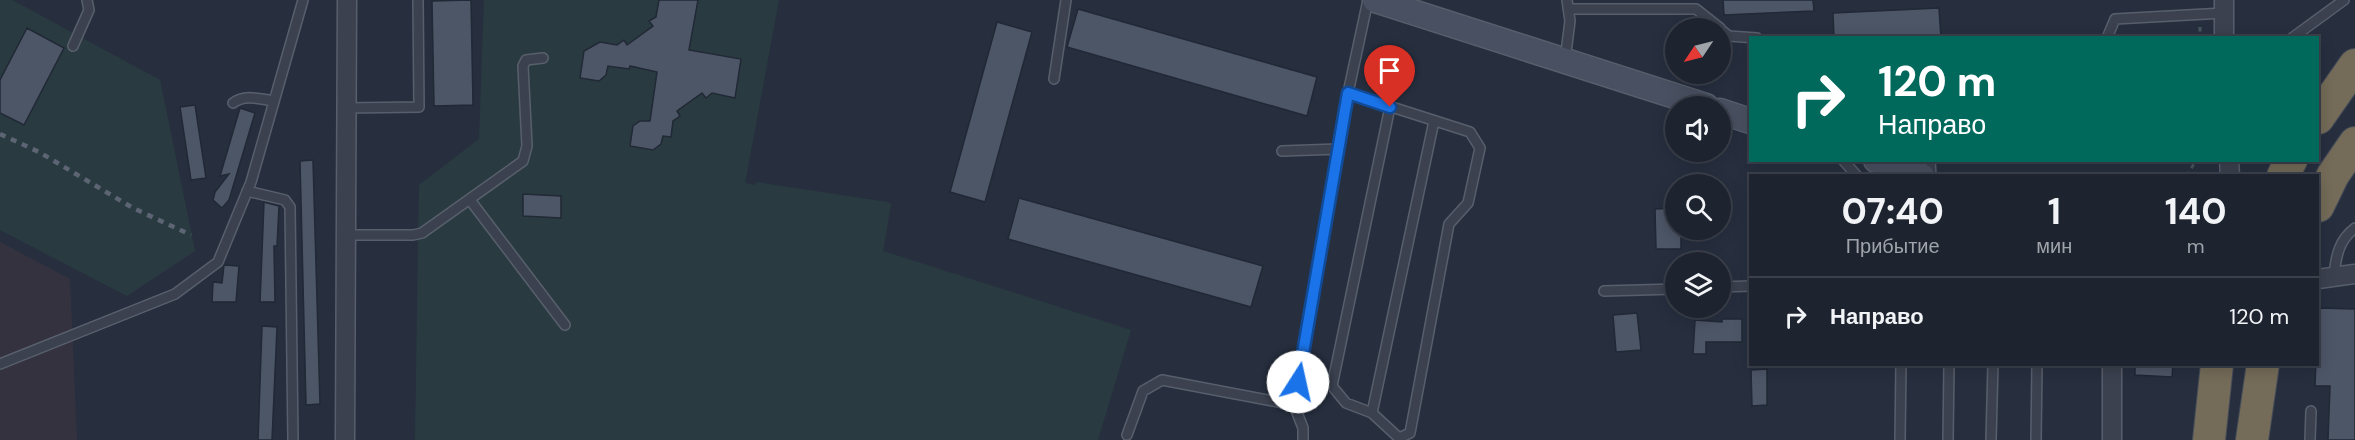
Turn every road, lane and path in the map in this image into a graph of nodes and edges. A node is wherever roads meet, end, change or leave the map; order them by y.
1 (87, 0) edge
2 (303, 0) edge
3 (346, 0) edge
4 (418, 0) edge
5 (1066, 0) edge
6 (1368, 0) edge
7 (1375, 0) edge
8 (2344, 0) edge
9 (1568, 5) edge
10 (2224, 7) edge
11 (1707, 18) edge
12 (1731, 36) edge
13 (2108, 36) edge
14 (2224, 36) edge
15 (2295, 36) edge
16 (1749, 37) edge
17 (73, 46) dead end
18 (543, 58) dead end
19 (1565, 61) junction
20 (1054, 79) dead end
21 (2338, 84) edge
22 (1348, 93) junction
23 (1675, 96) edge
24 (274, 101) junction
25 (233, 103) dead end
26 (1390, 107) junction
27 (346, 108) junction
28 (1731, 115) edge
29 (2319, 116) edge
30 (1434, 121) junction
31 (1749, 121) edge
32 (2355, 143) edge
33 (1338, 148) junction
34 (1282, 151) dead end
35 (1845, 162) edge
36 (1881, 162) edge
37 (1855, 174) edge
38 (1916, 174) edge
39 (247, 191) junction
40 (470, 200) junction
41 (2319, 204) edge
42 (2355, 228) edge
43 (346, 235) junction
44 (2355, 274) edge
45 (2326, 277) edge
46 (1749, 286) edge
47 (1731, 287) edge
48 (1665, 289) edge
49 (1604, 291) dead end
50 (565, 325) dead end
51 (0, 364) edge
52 (1901, 366) edge
53 (1948, 366) edge
54 (1993, 366) edge
55 (2037, 366) edge
56 (2112, 366) edge
57 (2217, 366) edge
58 (2263, 366) edge
59 (1294, 405) junction
60 (2311, 411) dead end
61 (1372, 413) junction
62 (1127, 435) dead end
63 (293, 440) edge
64 (345, 440) edge
65 (1303, 440) edge
66 (1900, 440) edge
67 (1948, 440) edge
68 (1991, 440) edge
69 (2036, 440) edge
70 (2112, 440) edge
71 (2209, 440) edge
72 (2252, 440) edge
73 (2310, 440) edge

1 - 17 lane
2 - 24 lane
3 - 27 street
4 - 27 lane
5 - 20 lane
6 - 22 lane
7 - 19 main road
8 - 15 lane
9 - 11 lane
9 - 19 lane
10 - 13 lane
10 - 14 street
12 - 16 lane
18 - 40 lane
19 - 23 main road
21 - 29 highway
22 - 26 lane
22 - 33 lane
24 - 25 lane
24 - 39 lane
26 - 30 lane
26 - 61 lane
27 - 43 street
28 - 31 main road
30 - 61 lane
30 - 61 lane
32 - 41 highway
33 - 34 lane
33 - 59 lane
35 - 37 lane
36 - 38 main road
39 - 51 lane
39 - 63 lane
40 - 43 lane
40 - 50 lane
42 - 45 lane
43 - 64 street
44 - 45 street
46 - 47 lane
48 - 49 lane
52 - 66 lane
53 - 67 lane
54 - 68 lane
55 - 69 lane
56 - 70 street
57 - 71 highway
58 - 72 highway
59 - 62 lane
59 - 65 lane
60 - 73 lane

